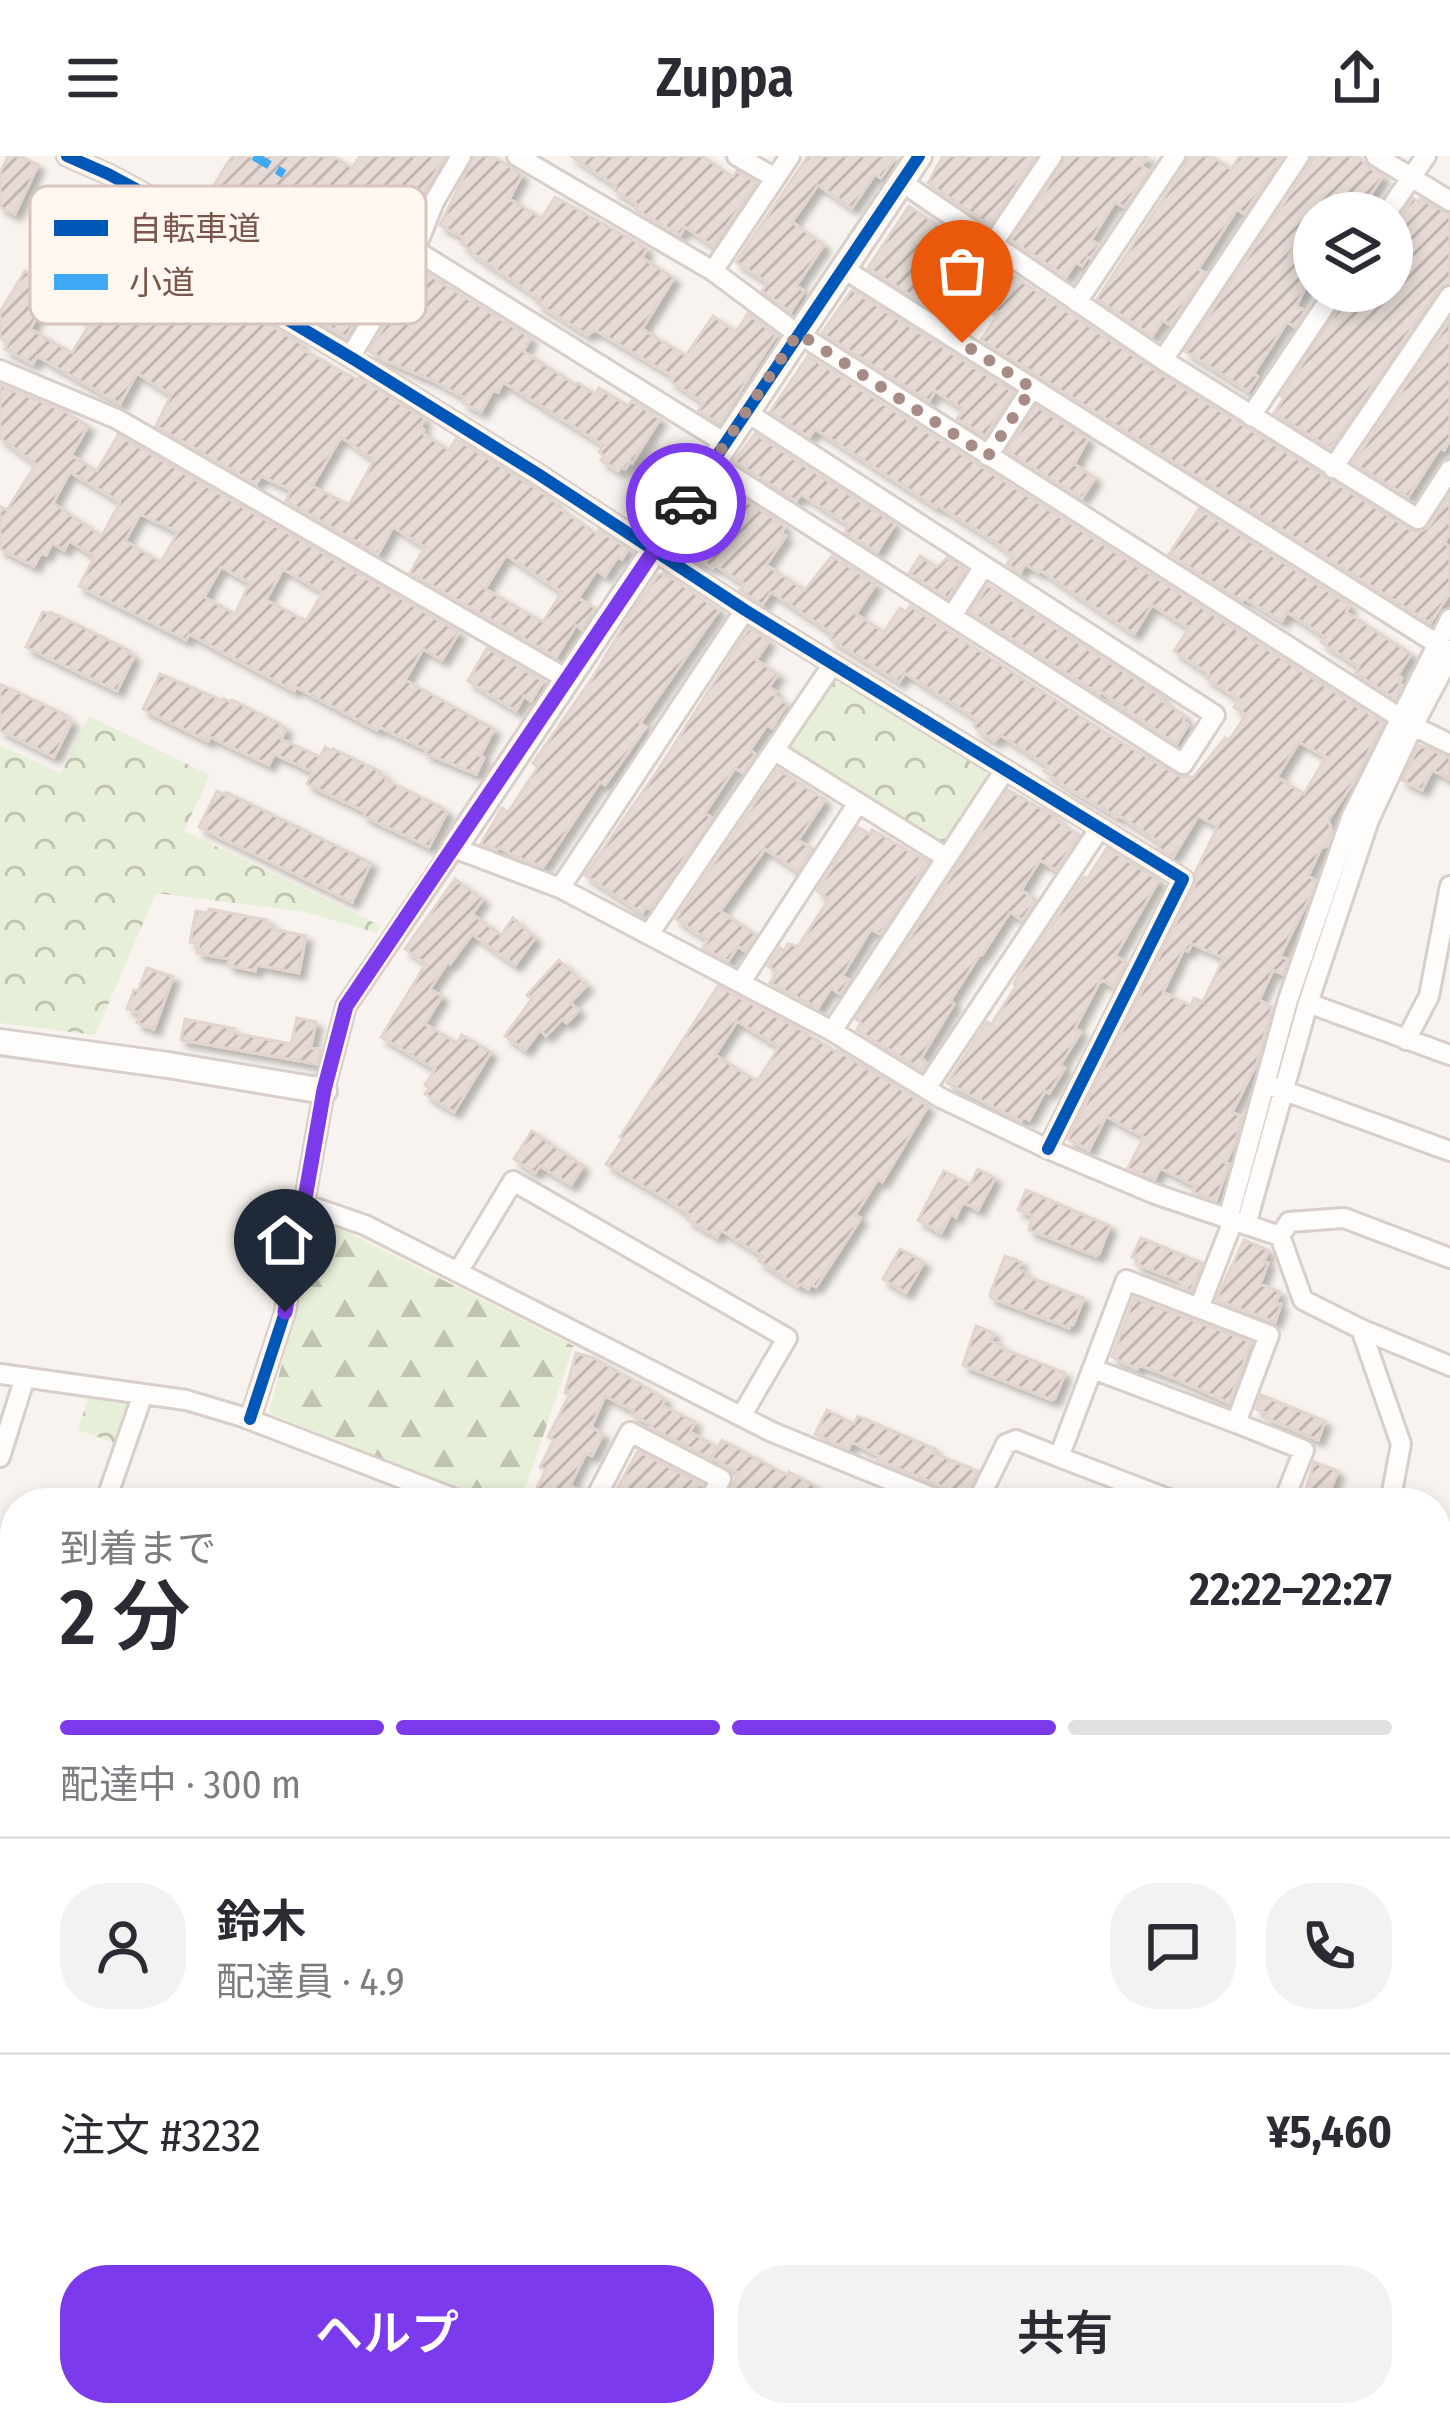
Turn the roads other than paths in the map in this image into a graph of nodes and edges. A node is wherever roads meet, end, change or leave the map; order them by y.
1 (67, 156) edge
2 (461, 156) edge
3 (517, 156) edge
4 (737, 156) edge
5 (790, 156) edge
6 (919, 156) edge
7 (1052, 156) edge
8 (1175, 156) edge
9 (1299, 156) edge
10 (1376, 156) edge
11 (1426, 156) edge
12 (775, 178) junction
13 (1411, 178) junction
14 (903, 183) junction
15 (130, 186) edge
16 (1401, 192) edge
17 (1450, 201) edge
18 (426, 222) edge
19 (992, 244) junction
20 (426, 257) edge
21 (844, 268) junction
22 (713, 271) junction
23 (1450, 296) edge
24 (1077, 302) junction
25 (1321, 312) edge
26 (295, 324) edge
27 (370, 324) edge
28 (798, 333) junction
29 (350, 357) junction
30 (1163, 360) junction
31 (0, 370) edge
32 (1032, 388) junction
33 (746, 412) junction
34 (1251, 416) junction
35 (718, 453) junction
36 (988, 456) junction
37 (1334, 468) junction
38 (1450, 470) edge
39 (655, 550) junction
40 (984, 566) junction
41 (745, 610) junction
42 (952, 616) junction
43 (1450, 619) edge
44 (1446, 651) edge
45 (832, 664) junction
46 (567, 679) junction
47 (1406, 721) junction
48 (1450, 745) edge
49 (775, 751) junction
50 (1005, 770) junction
51 (858, 803) junction
52 (1100, 829) junction
53 (454, 848) junction
54 (946, 858) junction
55 (1450, 886) edge
56 (560, 888) junction
57 (649, 934) junction
58 (741, 982) junction
59 (1307, 1003) junction
60 (832, 1031) junction
61 (1406, 1040) junction
62 (0, 1042) edge
63 (1450, 1054) edge
64 (927, 1087) junction
65 (1273, 1087) junction
66 (324, 1090) junction
67 (1048, 1149) junction
68 (1450, 1151) edge
69 (304, 1204) junction
70 (1235, 1222) junction
71 (1280, 1236) junction
72 (1450, 1258) edge
73 (458, 1272) junction
74 (1199, 1308) junction
75 (1361, 1329) junction
76 (1450, 1366) edge
77 (1093, 1369) junction
78 (0, 1374) edge
79 (25, 1377) junction
80 (143, 1394) junction
81 (742, 1415) junction
82 (250, 1420) junction
83 (1236, 1424) junction
84 (0, 1457) edge
85 (1059, 1457) junction
86 (110, 1488) edge
87 (427, 1488) edge
88 (601, 1488) edge
89 (717, 1488) edge
90 (909, 1488) edge
91 (984, 1488) edge
92 (1140, 1488) edge
93 (1289, 1488) edge
94 (1393, 1488) edge

1 - 15 street
2 - 18 street
3 - 22 street
4 - 12 street
5 - 12 street
6 - 14 street
7 - 19 street
8 - 24 street
9 - 30 street
10 - 13 street
11 - 13 street
12 - 22 street
13 - 16 street
13 - 17 street
14 - 19 street
14 - 21 street
19 - 24 street
20 - 35 street
21 - 28 street
21 - 32 street
22 - 28 street
23 - 37 street
24 - 30 street
25 - 34 street
26 - 29 street
27 - 29 street
28 - 33 street
28 - 36 street
29 - 39 street
30 - 34 street
31 - 46 street
32 - 36 street
32 - 44 street
33 - 35 street
33 - 40 street
34 - 37 street
35 - 39 street
35 - 42 street
36 - 47 street
37 - 38 street
39 - 41 street
39 - 46 street
40 - 42 street
40 - 42 street
41 - 45 street
41 - 56 street
43 - 44 street
44 - 47 street
45 - 49 street
45 - 50 street
46 - 53 street
47 - 48 street
47 - 59 street
47 - 65 street
49 - 51 street
49 - 57 street
50 - 52 street
50 - 54 street
51 - 54 street
51 - 58 street
52 - 64 street
52 - 67 street
53 - 56 street
53 - 66 street
54 - 60 street
55 - 61 street
56 - 57 street
57 - 58 street
58 - 60 street
59 - 61 street
59 - 65 street
60 - 64 street
61 - 63 street
62 - 66 street
64 - 67 street
65 - 68 street
65 - 70 street
66 - 69 street
67 - 70 street
69 - 73 street
69 - 82 street
70 - 71 street
70 - 74 street
71 - 72 street
71 - 75 street
73 - 81 street
73 - 81 street
74 - 77 street
74 - 83 street
75 - 76 street
75 - 94 street
77 - 83 street
77 - 85 street
78 - 79 street
79 - 80 street
79 - 84 street
80 - 82 street
80 - 86 street
81 - 90 street
82 - 87 street
83 - 93 street
85 - 91 street
85 - 92 street
88 - 89 street

